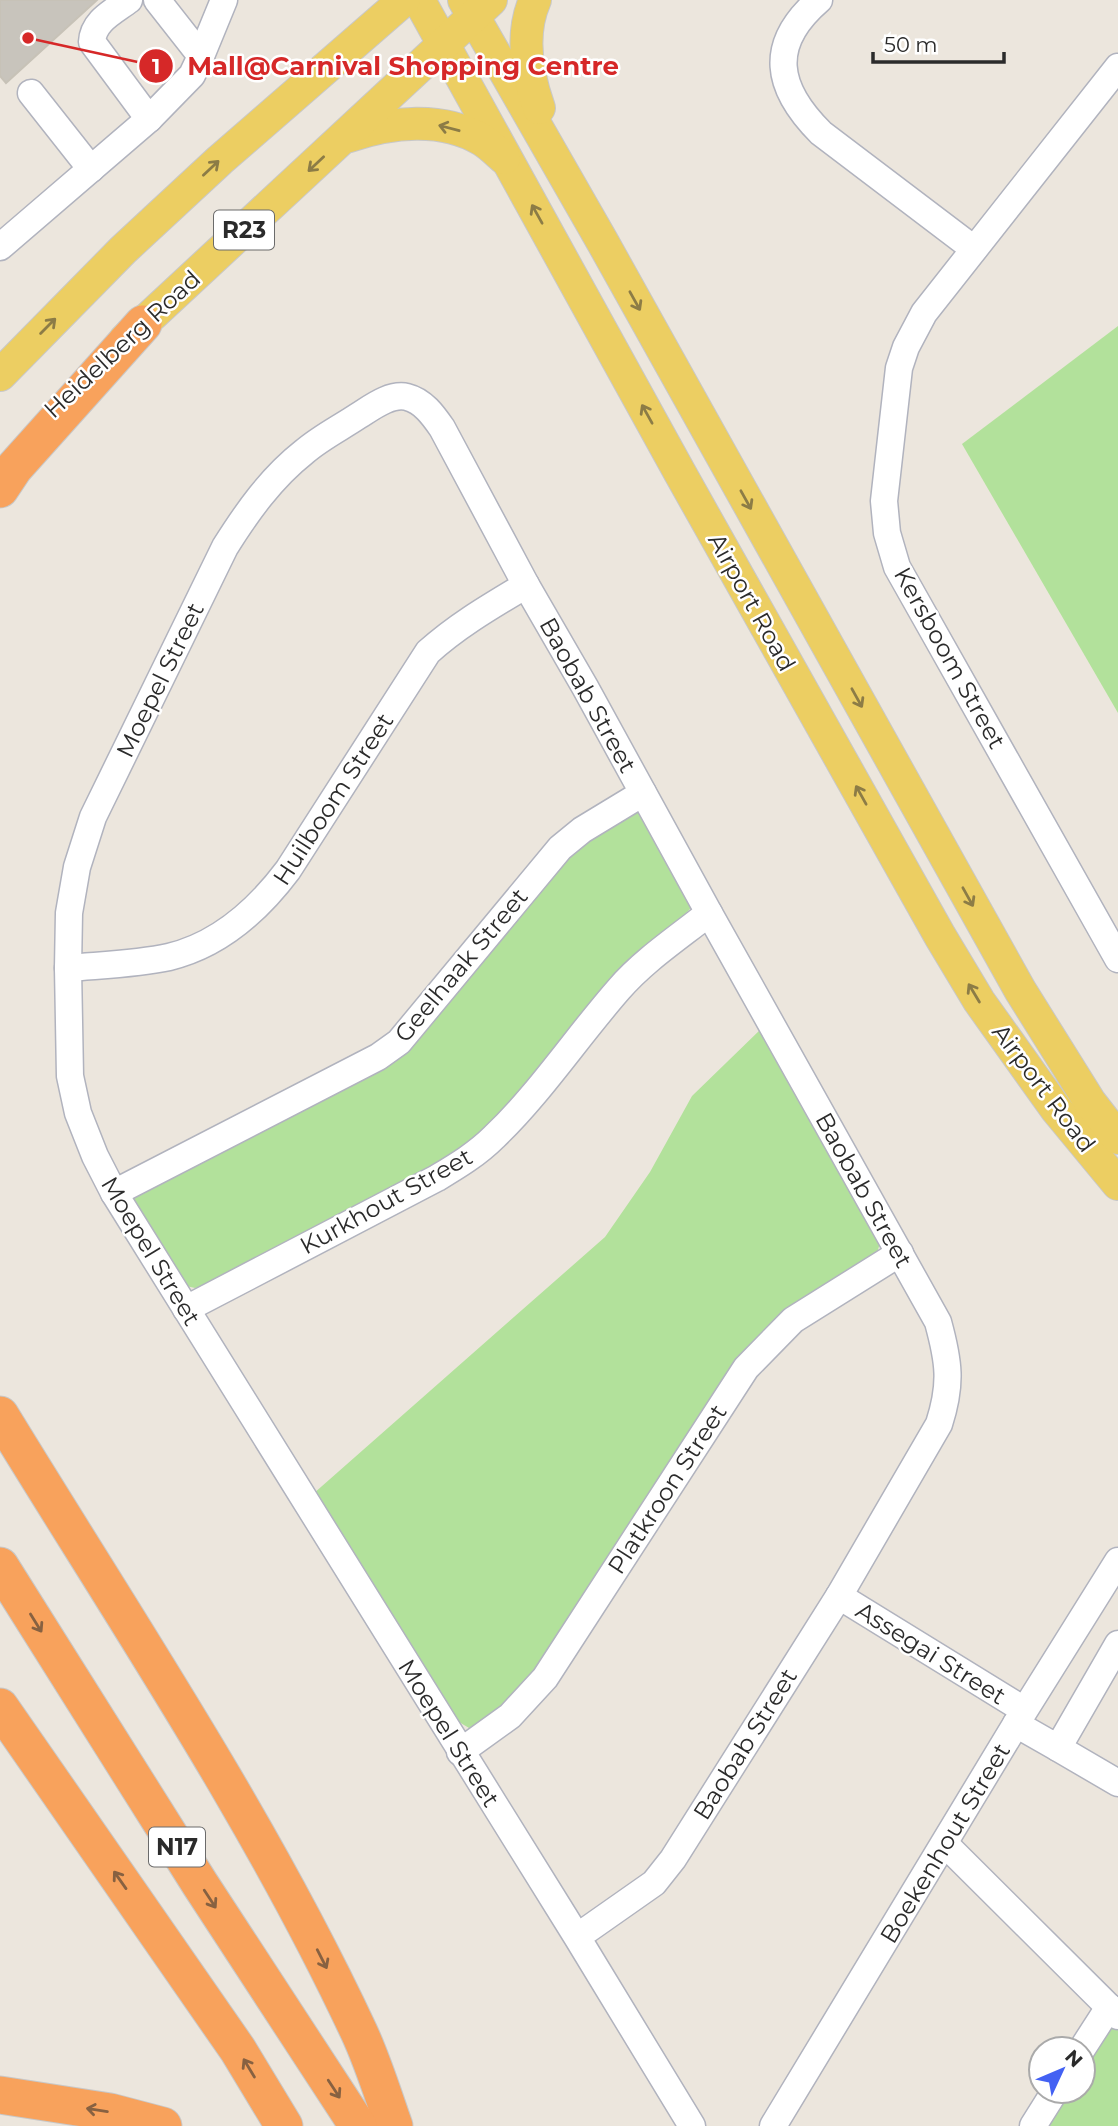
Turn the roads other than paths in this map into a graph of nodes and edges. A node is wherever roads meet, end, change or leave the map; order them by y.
1 (129, 0) edge
2 (157, 0) edge
3 (224, 0) edge
4 (404, 0) edge
5 (419, 0) edge
6 (535, 0) edge
7 (818, 0) edge
8 (476, 5) edge
9 (443, 44) junction
10 (201, 56) junction
11 (1118, 67) edge
12 (31, 93) dead end
13 (149, 120) junction
14 (344, 138) junction
15 (508, 161) junction
16 (557, 161) junction
17 (91, 169) junction
18 (0, 247) edge
19 (974, 249) junction
20 (143, 324) junction
21 (0, 375) edge
22 (431, 412) joint
23 (0, 462) edge
24 (0, 489) edge
25 (526, 585) junction
26 (643, 793) junction
27 (709, 913) junction
28 (1118, 959) edge
29 (68, 968) junction
30 (1118, 1139) edge
31 (1118, 1184) edge
32 (114, 1193) junction
33 (900, 1253) junction
34 (186, 1310) junction
35 (0, 1415) edge
36 (0, 1463) edge
37 (1118, 1561) edge
38 (0, 1566) edge
39 (839, 1596) junction
40 (1118, 1644) edge
41 (0, 1707) edge
42 (1020, 1717) junction
43 (1058, 1748) junction
44 (460, 1752) junction
45 (1118, 1783) edge
46 (945, 1844) junction
47 (303, 1920) junction
48 (577, 1937) junction
49 (1114, 2012) edge
50 (1094, 2035) edge
51 (0, 2095) edge
52 (1046, 2105) edge
53 (163, 2126) edge
54 (284, 2126) edge
55 (358, 2126) edge
56 (394, 2126) edge
57 (692, 2126) edge
58 (773, 2126) edge
59 (1033, 2126) edge

1 - 13 street
2 - 10 street
3 - 10 street
21 -> 4 main road, R23
5 - 9 main road, Airport Road
6 - 16 main road
7 - 19 street
8 - 9 main road, Heidelberg Road / R23
8 - 16 main road, Airport Road
9 - 14 main road, Heidelberg Road / R23
9 - 15 main road, Airport Road
10 - 13 street
11 - 19 street, Kersboom Street
12 - 17 street
13 - 17 street
15 -> 14 main road
14 -> 20 main road, Heidelberg Road / R23
31 -> 15 main road, Airport Road
16 -> 30 main road, Airport Road
17 - 18 street
19 - 28 street, Kersboom Street
20 - 23 main road, Heidelberg Road / R23
20 - 24 highway
22 - 25 street, Baobab Street
22 - 29 street, Moepel Street
25 - 26 street, Baobab Street
25 - 29 street, Huilboom Street
26 - 27 street, Baobab Street
26 - 32 street, Geelhaak Street
27 - 33 street, Baobab Street
27 - 34 street, Kurkhout Street
29 - 32 street, Moepel Street
32 - 34 street, Moepel Street
33 - 39 street, Baobab Street
33 - 44 street, Platkroon Street
34 - 44 street, Moepel Street
35 - 47 highway
36 - 47 highway
37 - 42 street, Boekenhout Street
38 -> 55 highway, N17
39 - 42 street, Assegai Street
39 - 48 street, Baobab Street
40 - 43 street
54 -> 41 highway, N17
42 - 43 street, Assegai Street
42 - 46 street, Boekenhout Street
43 - 45 street, Assegai Street
44 - 48 street, Moepel Street
46 - 49 street
46 - 58 street, Boekenhout Street
47 -> 56 highway
48 - 57 street, Moepel Street
49 - 50 street
53 -> 51 highway
52 - 59 street

